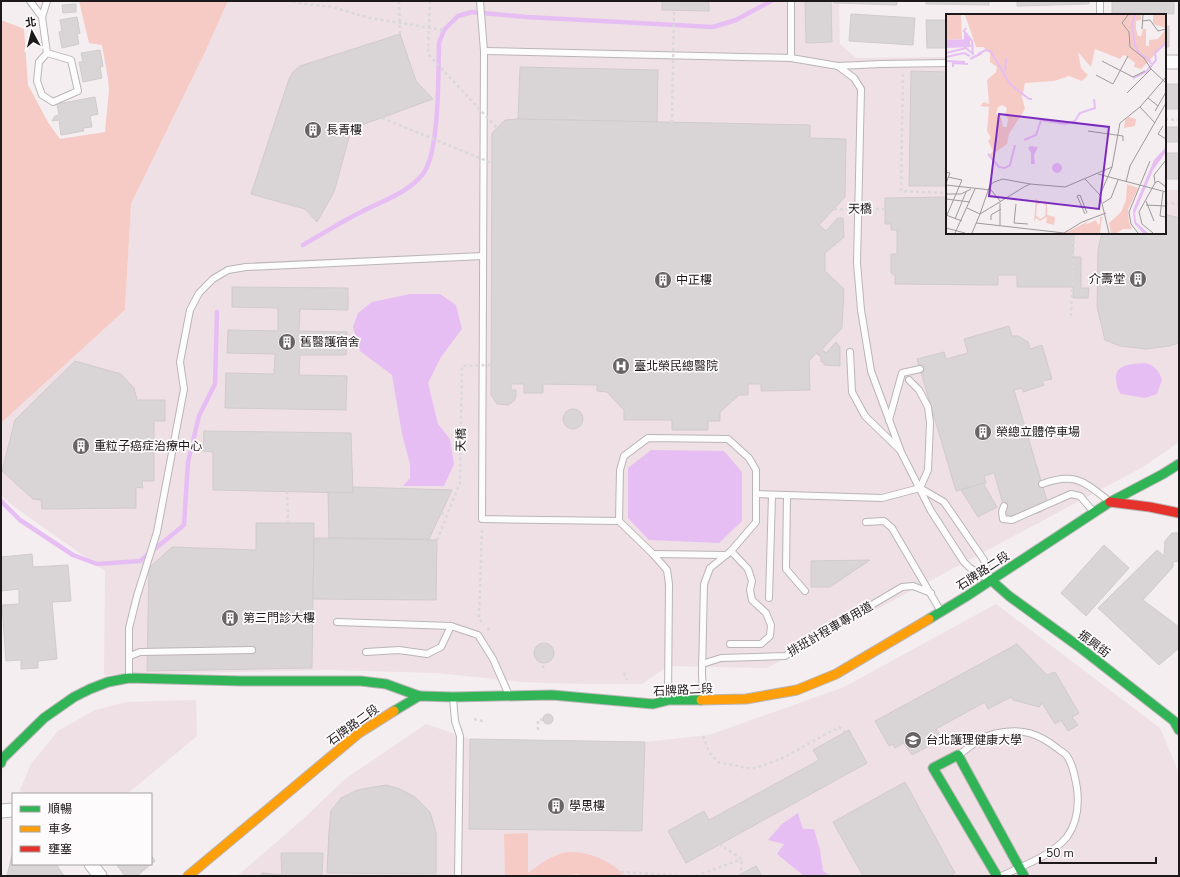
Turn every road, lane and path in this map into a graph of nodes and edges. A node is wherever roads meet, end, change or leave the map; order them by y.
1 (30, 1) edge
2 (47, 1) edge
3 (293, 1) edge
4 (399, 1) edge
5 (430, 1) edge
6 (480, 1) edge
7 (791, 1) edge
8 (1100, 1) edge
9 (674, 10) dead end
10 (1100, 14) edge
11 (42, 18) junction
12 (443, 30) dead end
13 (400, 34) dead end
14 (484, 51) junction
15 (47, 53) junction
16 (673, 55) junction
17 (791, 58) junction
18 (1166, 62) edge
19 (1179, 62) edge
20 (946, 63) edge
21 (903, 64) junction
22 (838, 66) junction
23 (382, 118) dead end
24 (1166, 119) edge
25 (1179, 120) edge
26 (672, 123) dead end
27 (497, 128) dead end
28 (492, 163) dead end
29 (946, 193) edge
30 (1166, 203) edge
31 (1179, 204) edge
32 (834, 209) dead end
33 (885, 209) dead end
34 (1074, 234) edge
35 (483, 256) junction
36 (1071, 316) dead end
37 (850, 352) dead end
38 (491, 365) dead end
39 (920, 369) dead end
40 (909, 380) dead end
41 (889, 420) junction
42 (901, 452) junction
43 (1179, 464) edge
44 (1042, 484) dead end
45 (920, 488) junction
46 (287, 491) dead end
47 (756, 494) junction
48 (772, 495) junction
49 (787, 496) junction
50 (1110, 502) junction
51 (1004, 506) dead end
52 (441, 513) dead end
53 (1094, 513) junction
54 (1179, 513) edge
55 (447, 515) junction
56 (482, 519) junction
57 (619, 521) junction
58 (866, 522) dead end
59 (288, 523) dead end
60 (437, 540) dead end
61 (728, 553) junction
62 (653, 554) junction
63 (991, 580) junction
64 (805, 591) dead end
65 (931, 592) junction
66 (769, 598) dead end
67 (941, 611) junction
68 (337, 622) dead end
69 (451, 626) junction
70 (486, 629) junction
71 (493, 629) dead end
72 (490, 635) dead end
73 (730, 644) dead end
74 (252, 650) dead end
75 (366, 652) dead end
76 (544, 654) dead end
77 (130, 656) junction
78 (702, 664) junction
79 (543, 668) dead end
80 (624, 673) dead end
81 (129, 678) junction
82 (627, 680) dead end
83 (508, 694) junction
84 (419, 696) junction
85 (452, 697) junction
86 (668, 700) junction
87 (703, 700) junction
88 (474, 719) dead end
89 (548, 719) dead end
90 (1177, 721) edge
91 (486, 722) dead end
92 (538, 730) dead end
93 (845, 732) dead end
94 (703, 736) dead end
95 (958, 755) junction
96 (1, 760) edge
97 (12, 810) edge
98 (1, 811) edge
99 (719, 844) dead end
100 (742, 859) junction
101 (92, 865) edge
102 (621, 872) dead end
103 (1021, 872) edge
104 (742, 874) dead end
105 (100, 876) edge
106 (188, 876) edge
107 (458, 876) edge
108 (688, 876) edge
109 (696, 876) edge
110 (827, 876) edge
111 (832, 876) edge
112 (997, 876) edge
113 (1002, 876) edge

1 - 11 lane
2 - 11 lane
3 - 12 path
4 - 13 path, bridge
5 - 27 path, bridge
6 - 14 lane
7 - 17 lane
8 - 10 lane
9 - 16 path, bridge
11 - 15 lane
14 - 16 lane
14 - 35 lane
15 - 15 lane
16 - 17 lane
16 - 26 path, bridge
17 - 22 lane
18 - 19 street
20 - 21 lane
21 - 22 lane
21 - 29 path
22 - 41 lane
23 - 28 path, bridge
24 - 25 path
30 - 31 path
32 - 33 path, 天橋, bridge
34 - 36 path
35 - 56 lane
35 - 77 lane
37 - 42 lane
38 - 55 path, 天橋, bridge
39 - 41 lane
40 - 45 lane
41 - 42 lane
42 - 45 lane
43 - 50 street, 石牌路二段
44 - 50 lane
45 - 49 lane
45 - 63 lane
45 - 63 lane
46 - 59 path
47 - 48 lane
47 - 57 lane
47 - 61 lane
48 - 49 lane
48 - 66 lane
49 - 64 lane
50 - 53 street, 石牌路二段
50 - 54 street
51 - 53 lane
52 - 55 path
53 - 63 street, 石牌路二段
55 - 60 path, 天橋, bridge
56 - 57 lane
56 - 70 path
57 - 62 lane
58 - 65 lane
61 - 62 lane
61 - 73 lane
61 - 78 lane
62 - 86 lane
63 - 67 street, 石牌路二段
63 - 90 street, 振興街
65 - 67 lane
65 - 78 lane, 排班計程車專用道
67 - 87 street, 石牌路二段
68 - 69 lane
69 - 75 lane
69 - 83 lane
70 - 71 path
70 - 72 path
74 - 77 lane
76 - 79 path
77 - 81 lane
78 - 87 lane
80 - 82 path
81 - 84 street
81 - 96 street
83 - 85 street, 石牌路二段
83 - 86 street, 石牌路二段
84 - 85 street, 石牌路二段
84 - 106 street, 石牌路二段
85 - 107 lane
86 - 87 street, 石牌路二段
88 - 91 path
89 - 92 path
93 - 94 path
95 - 103 street
95 - 103 lane
95 - 112 street
97 - 98 street
99 - 100 path
100 - 104 path
100 - 109 path
101 - 105 street
102 - 108 path
103 - 113 lane
110 - 111 path

